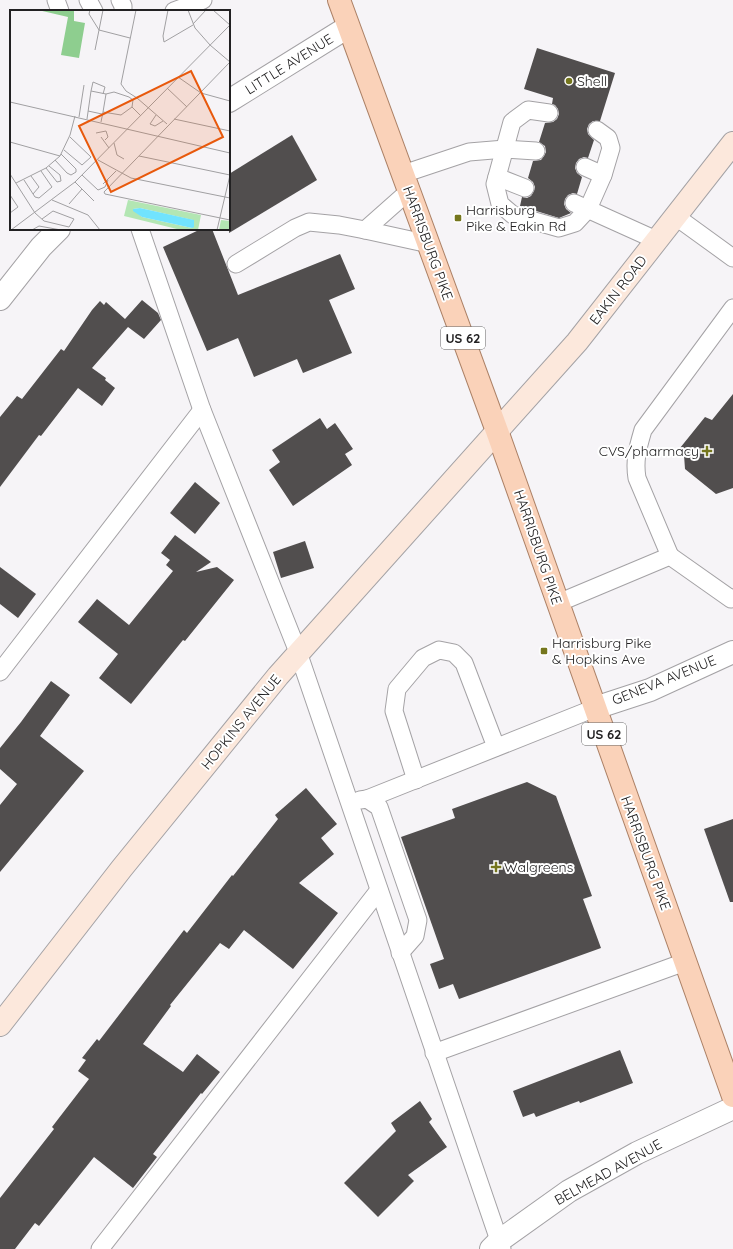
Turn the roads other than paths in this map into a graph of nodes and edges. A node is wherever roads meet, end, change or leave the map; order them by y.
1 (56, 0) edge
2 (88, 0) edge
3 (120, 0) edge
4 (203, 0) edge
5 (339, 0) edge
6 (60, 10) edge
7 (93, 10) edge
8 (122, 10) edge
9 (177, 10) edge
10 (348, 27) junction
11 (230, 100) edge
12 (549, 113) dead end
13 (597, 130) dead end
14 (733, 143) edge
15 (505, 149) junction
16 (536, 151) dead end
17 (585, 167) dead end
18 (603, 175) junction
19 (497, 177) junction
20 (406, 183) junction
21 (525, 188) dead end
22 (581, 206) junction
23 (675, 216) junction
24 (58, 230) edge
25 (140, 230) edge
26 (365, 230) junction
27 (656, 240) junction
28 (428, 244) junction
29 (733, 258) edge
30 (236, 264) dead end
31 (0, 299) edge
32 (733, 308) edge
33 (202, 410) junction
34 (497, 432) junction
35 (670, 556) junction
36 (733, 598) edge
37 (558, 603) junction
38 (298, 652) junction
39 (733, 652) edge
40 (0, 672) edge
41 (594, 708) junction
42 (496, 747) junction
43 (416, 780) junction
44 (367, 799) junction
45 (349, 802) junction
46 (379, 890) junction
47 (400, 952) junction
48 (685, 962) junction
49 (0, 1026) edge
50 (434, 1053) junction
51 (733, 1096) edge
52 (733, 1108) edge
53 (497, 1246) edge
54 (100, 1249) edge

1 - 6 lane
2 - 7 lane
3 - 8 lane
4 - 9 lane
5 - 10 main road, HARRISBURG PIKE / US 62
10 - 11 street, LITTLE AVENUE
10 - 20 main road, HARRISBURG PIKE / US 62
12 - 15 lane
13 - 18 lane
14 - 23 street, EAKIN ROAD
15 - 16 lane
15 - 19 lane
15 - 20 lane
17 - 18 lane
18 - 22 lane
19 - 21 lane
19 - 22 lane
20 - 26 lane
20 - 28 main road, HARRISBURG PIKE / US 62
22 - 27 lane
23 - 27 street, EAKIN ROAD
23 - 29 lane
24 - 31 street
25 - 33 lane
26 - 28 lane
26 - 30 lane
27 - 34 street, EAKIN ROAD
28 - 34 main road, HARRISBURG PIKE / US 62
32 - 35 lane
33 - 38 lane
33 - 40 lane
34 - 37 main road, HARRISBURG PIKE / US 62
34 - 38 street, HOPKINS AVENUE
35 - 36 lane
35 - 37 lane
37 - 41 main road, HARRISBURG PIKE / US 62
38 - 45 lane
38 - 49 street, HOPKINS AVENUE
39 - 41 street, GENEVA AVENUE
41 - 42 lane
41 - 48 main road, HARRISBURG PIKE / US 62
42 - 43 lane
42 - 43 lane
43 - 44 lane
44 - 45 lane
44 - 47 lane
45 - 46 lane
46 - 47 lane
46 - 54 lane
47 - 50 lane
48 - 50 lane
48 - 51 main road, HARRISBURG PIKE / US 62
50 - 53 lane
52 - 53 street, BELMEAD AVENUE

